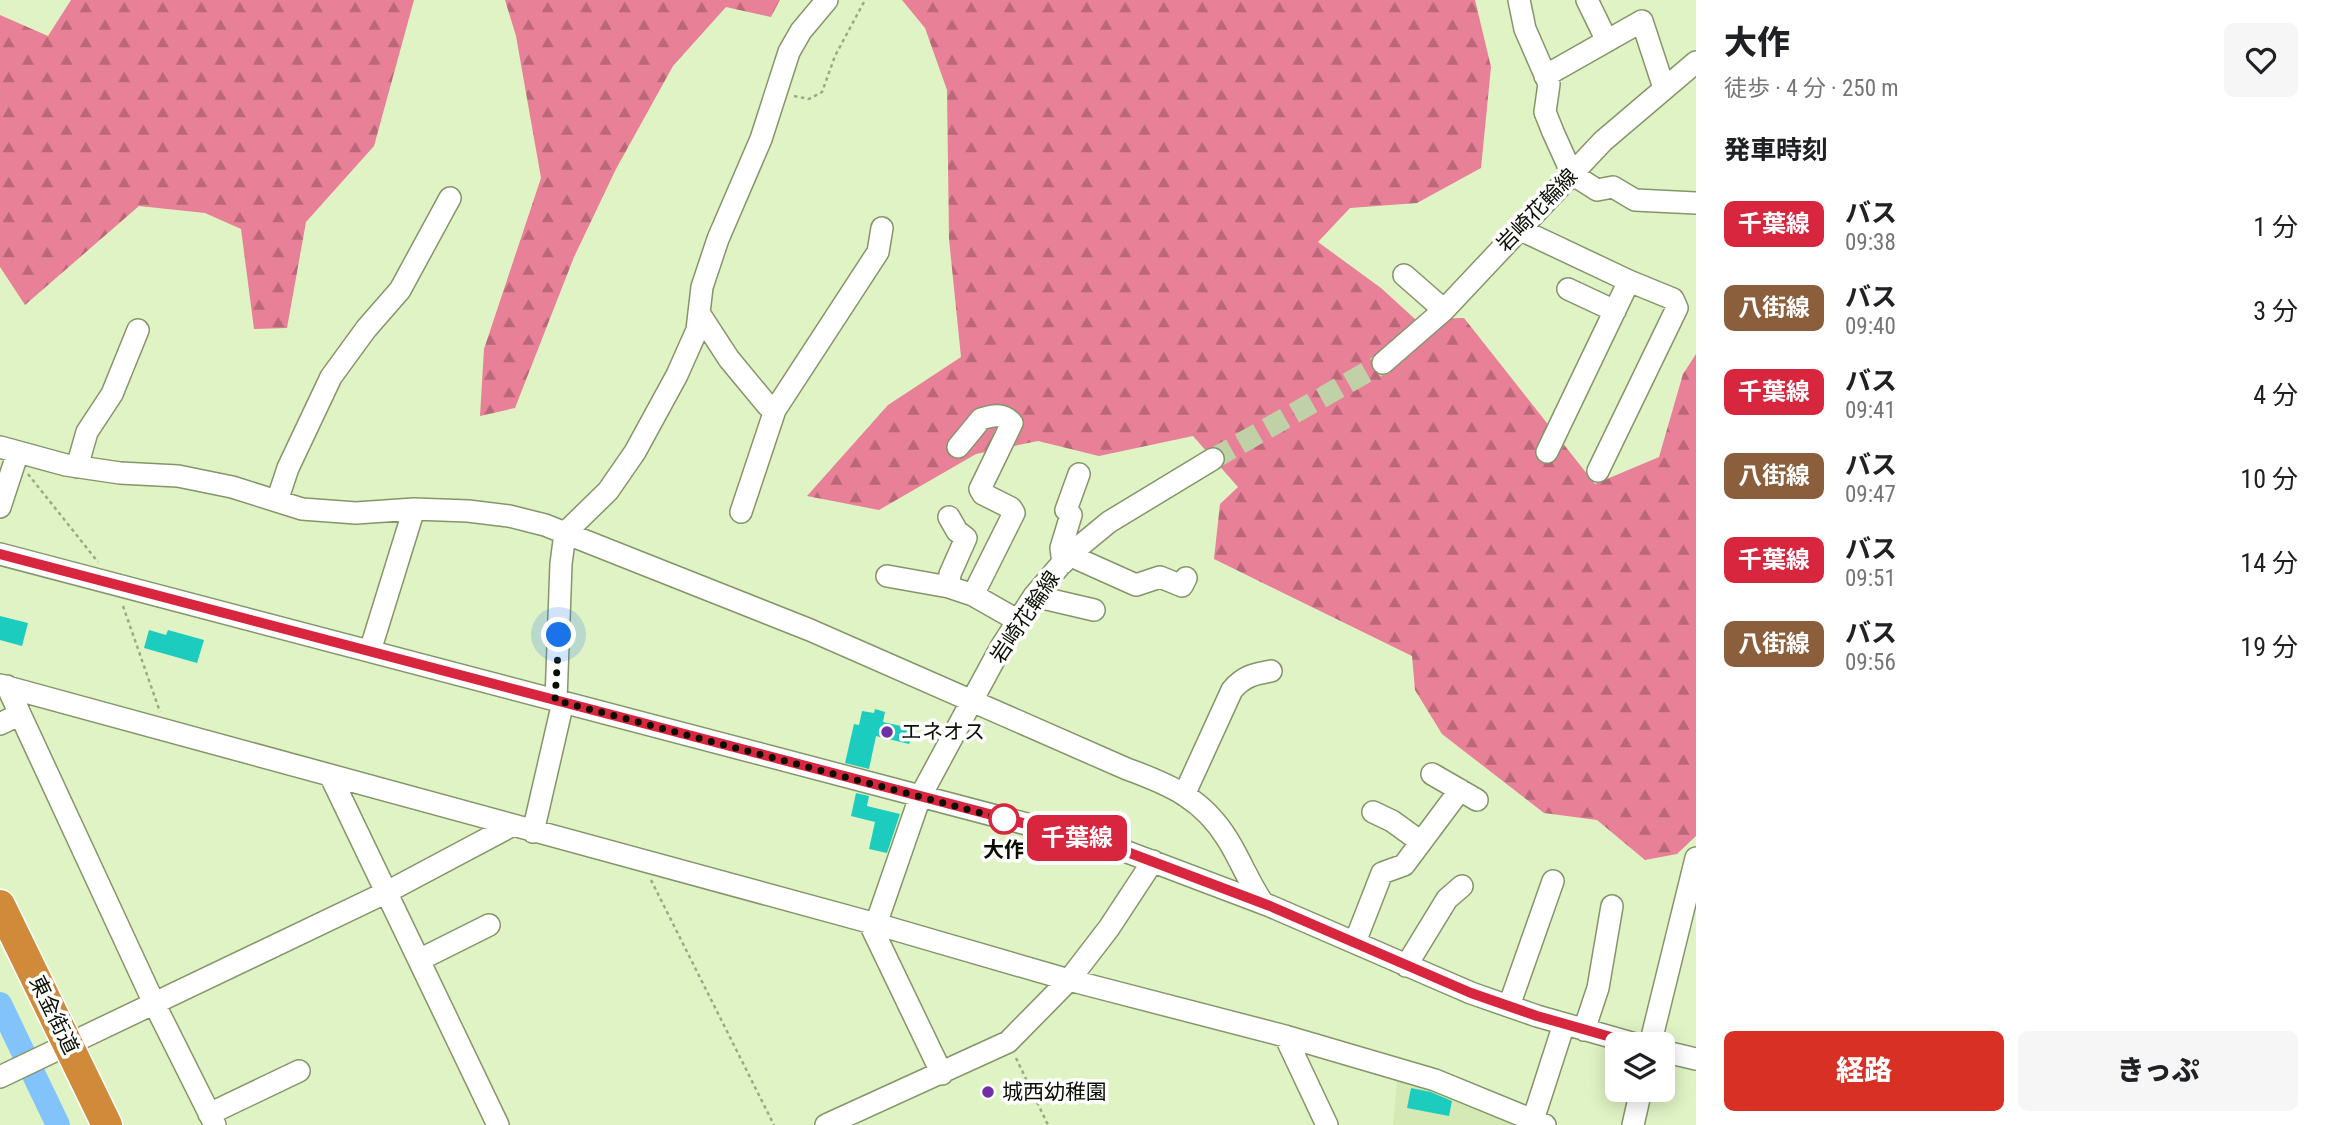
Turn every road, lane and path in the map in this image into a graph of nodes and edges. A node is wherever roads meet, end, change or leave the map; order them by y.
1 (827, 0) edge
2 (865, 0) edge
3 (1518, 0) edge
4 (1587, 0) edge
5 (1606, 41) junction
6 (1696, 62) edge
7 (1545, 76) junction
8 (1664, 88) junction
9 (777, 94) junction
10 (1572, 174) junction
11 (450, 198) dead end
12 (1696, 203) edge
13 (882, 228) dead end
14 (1519, 229) junction
15 (1404, 275) dead end
16 (1629, 282) junction
17 (1568, 289) dead end
18 (1444, 310) junction
19 (1615, 311) junction
20 (699, 313) junction
21 (138, 330) dead end
22 (1383, 363) tunnel mouth
23 (775, 410) junction
24 (958, 447) dead end
25 (9, 450) edge
26 (1547, 452) dead end
27 (1213, 459) tunnel mouth
28 (78, 467) junction
29 (1598, 471) dead end
30 (1079, 474) dead end
31 (277, 500) junction
32 (0, 507) edge
33 (414, 509) junction
34 (741, 512) dead end
35 (949, 517) dead end
36 (565, 533) junction
37 (0, 554) edge
38 (1066, 559) junction
39 (887, 576) dead end
40 (1186, 578) dead end
41 (114, 583) junction
42 (949, 587) junction
43 (973, 595) junction
44 (1034, 596) junction
45 (1094, 610) dead end
46 (1017, 621) junction
47 (370, 651) junction
48 (1271, 671) dead end
49 (3, 686) edge
50 (559, 701) junction
51 (972, 702) junction
52 (20, 714) junction
53 (0, 724) edge
54 (167, 731) junction
55 (1432, 774) dead end
56 (331, 776) junction
57 (1184, 795) junction
58 (920, 797) junction
59 (1373, 812) dead end
60 (511, 826) junction
61 (533, 832) junction
62 (1421, 842) junction
63 (1696, 858) edge
64 (1153, 861) junction
65 (642, 862) junction
66 (1553, 881) dead end
67 (1462, 886) dead end
68 (387, 892) junction
69 (1263, 903) junction
70 (0, 905) edge
71 (1612, 906) dead end
72 (1688, 921) edge
73 (873, 923) junction
74 (489, 925) dead end
75 (1355, 942) junction
76 (0, 951) edge
77 (419, 960) junction
78 (1406, 966) junction
79 (1069, 980) junction
80 (154, 1003) junction
81 (1508, 1006) junction
82 (1574, 1027) junction
83 (1654, 1032) edge
84 (1605, 1036) edge
85 (1285, 1037) junction
86 (1008, 1042) junction
87 (59, 1048) junction
88 (1675, 1054) edge
89 (1696, 1059) edge
90 (299, 1071) dead end
91 (942, 1074) junction
92 (0, 1077) edge
93 (1638, 1102) edge
94 (212, 1120) edge
95 (1539, 1123) edge
96 (84, 1125) edge
97 (107, 1125) edge
98 (498, 1125) edge
99 (774, 1125) edge
100 (826, 1125) edge
101 (1048, 1125) edge
102 (1327, 1125) edge
103 (1633, 1125) edge

1 - 9 street
2 - 9 path
3 - 7 street
4 - 5 street
5 - 7 street
5 - 8 street
6 - 8 street, 岩崎花輪線
7 - 10 street
8 - 10 street, 岩崎花輪線
9 - 20 street
10 - 12 street
10 - 14 street, 岩崎花輪線
11 - 31 street
13 - 23 street
14 - 16 street
14 - 18 street, 岩崎花輪線
15 - 18 street
16 - 19 street
16 - 29 street
17 - 19 street
18 - 22 street, 岩崎花輪線
19 - 26 street
20 - 23 street
20 - 36 street
21 - 28 street
23 - 34 street
24 - 43 street
25 - 28 street
25 - 32 street
25 - 41 path
27 - 38 street, 岩崎花輪線
28 - 31 street
30 - 38 street
31 - 33 street
33 - 36 street
33 - 47 street
35 - 42 street
36 - 50 street
36 - 51 street
37 - 41 street
38 - 40 street
38 - 44 street, 岩崎花輪線
39 - 42 street
41 - 47 street
41 - 54 path
42 - 43 street
43 - 46 street
44 - 45 street
44 - 46 street, 岩崎花輪線
46 - 51 street, 岩崎花輪線
47 - 50 street
48 - 57 street
49 - 52 street
49 - 54 street
50 - 58 street
50 - 61 street
51 - 57 street
51 - 58 street, 岩崎花輪線
52 - 53 street
52 - 80 street
54 - 56 street
55 - 62 street
56 - 60 street
56 - 68 street
57 - 69 street
58 - 64 street
58 - 73 street, 岩崎花輪線
59 - 62 street
60 - 61 street
60 - 68 street
61 - 65 street
62 - 75 street
63 - 72 street
64 - 69 street
64 - 79 street
65 - 73 street
65 - 99 path
66 - 81 street
67 - 78 street
68 - 77 street
68 - 80 street
69 - 75 street
70 - 87 highway, 東金街道
71 - 82 street
72 - 83 street
73 - 79 street
73 - 91 street
74 - 77 street
75 - 78 street
76 - 87 highway, 東金街道
77 - 98 street
78 - 81 street
79 - 85 street
79 - 86 street
80 - 87 street
80 - 94 street
81 - 82 street
82 - 84 street
82 - 95 street
85 - 95 street
85 - 102 street
86 - 91 street
86 - 101 path
87 - 92 street
87 - 96 highway, 東金街道
87 - 97 highway, 東金街道
88 - 89 street
90 - 94 street
91 - 100 street
93 - 103 street

